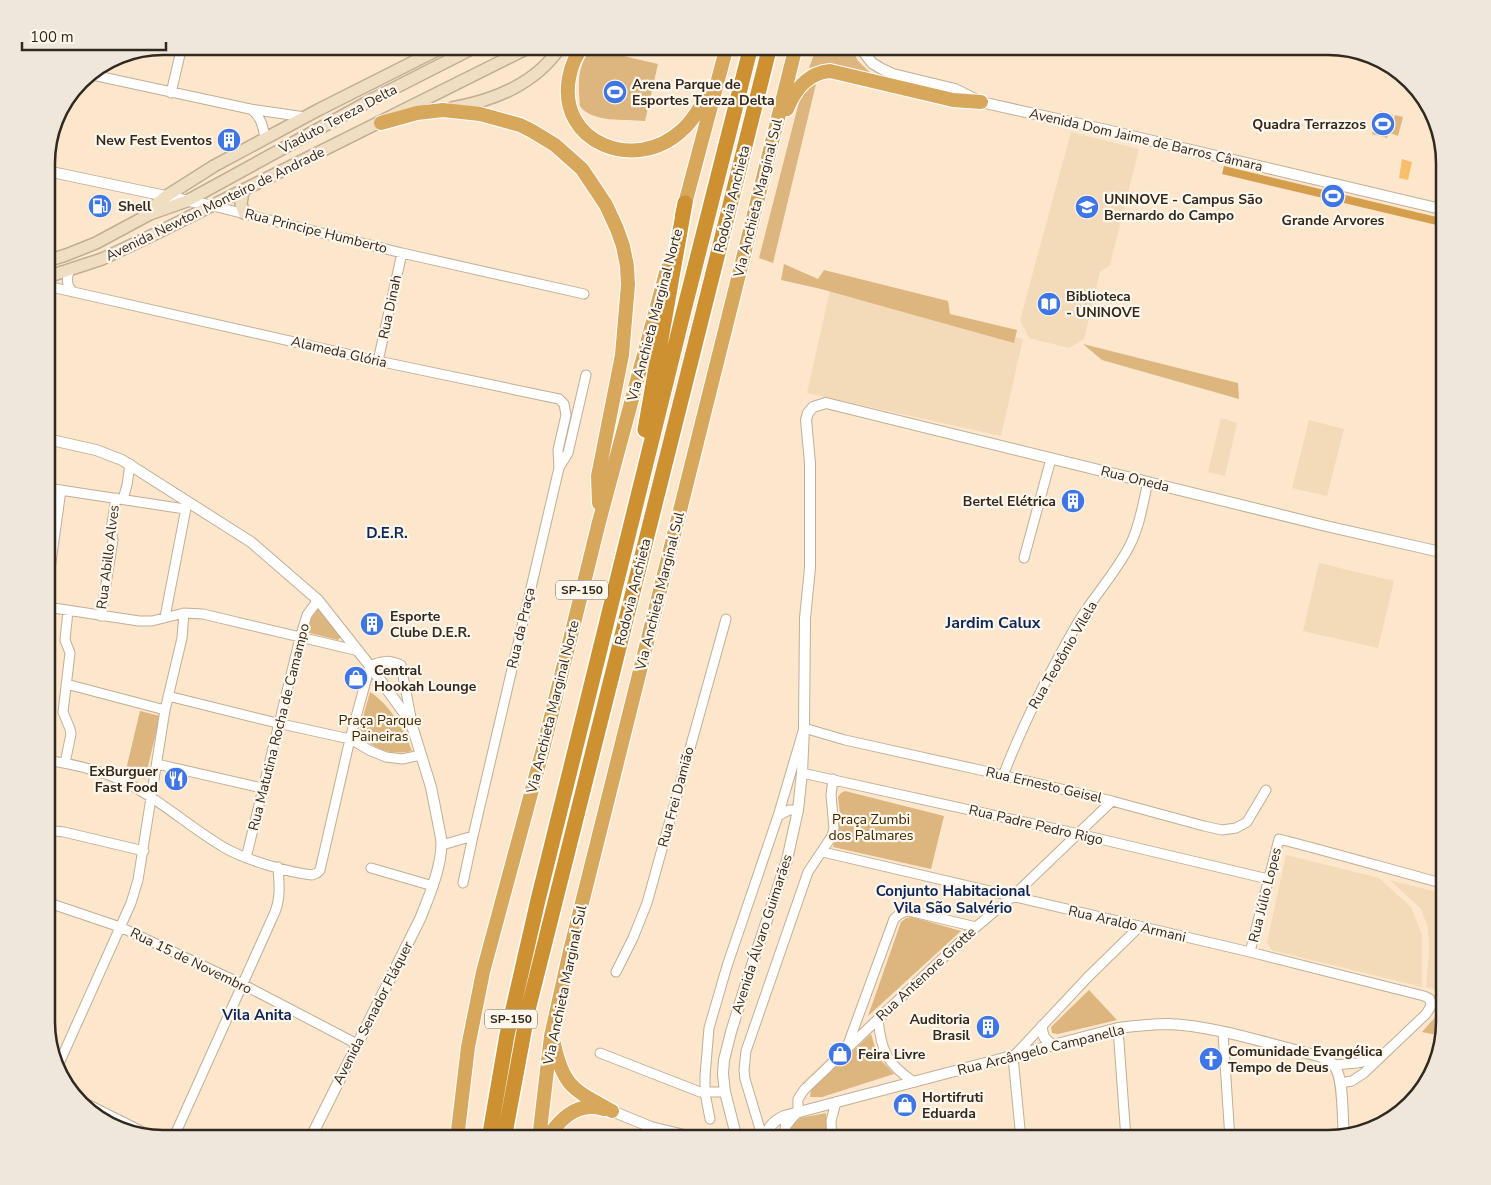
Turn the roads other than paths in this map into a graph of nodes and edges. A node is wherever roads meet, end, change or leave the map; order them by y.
1 (180, 55) edge
2 (428, 55) edge
3 (460, 55) edge
4 (514, 55) edge
5 (554, 55) edge
6 (577, 55) edge
7 (725, 55) edge
8 (749, 55) edge
9 (768, 55) edge
10 (793, 55) edge
11 (798, 55) edge
12 (866, 55) edge
13 (790, 67) junction
14 (721, 68) junction
15 (99, 76) edge
16 (171, 93) junction
17 (981, 102) junction
18 (250, 109) junction
19 (443, 110) junction
20 (305, 116) junction
21 (381, 123) junction
22 (264, 138) junction
23 (770, 149) junction
24 (55, 173) edge
25 (243, 191) junction
26 (165, 197) junction
27 (186, 201) junction
28 (685, 203) junction
29 (212, 206) junction
30 (1436, 208) edge
31 (244, 213) junction
32 (150, 214) junction
33 (402, 252) junction
34 (55, 258) edge
35 (70, 270) junction
36 (55, 274) edge
37 (55, 288) edge
38 (72, 292) junction
39 (584, 294) dead end
40 (378, 361) junction
41 (586, 375) dead end
42 (826, 403) joint
43 (55, 441) edge
44 (1051, 459) junction
45 (130, 464) junction
46 (559, 468) junction
47 (1148, 482) junction
48 (55, 489) edge
49 (61, 490) junction
50 (119, 499) junction
51 (186, 505) junction
52 (599, 522) junction
53 (55, 530) edge
54 (1436, 551) edge
55 (1024, 558) dead end
56 (318, 600) junction
57 (55, 609) edge
58 (611, 609) junction
59 (68, 611) junction
60 (184, 613) junction
61 (100, 616) junction
62 (165, 617) junction
63 (726, 619) dead end
64 (300, 638) junction
65 (359, 651) junction
66 (370, 666) junction
67 (66, 684) junction
68 (168, 696) junction
69 (165, 710) junction
70 (278, 724) junction
71 (804, 728) junction
72 (413, 730) junction
73 (350, 739) junction
74 (421, 755) junction
75 (55, 761) edge
76 (66, 763) junction
77 (157, 764) junction
78 (802, 773) junction
79 (1003, 776) junction
80 (833, 779) junction
81 (262, 788) junction
82 (1266, 790) dead end
83 (152, 799) junction
84 (1112, 801) junction
85 (798, 810) junction
86 (778, 816) junction
87 (55, 831) edge
88 (1079, 834) junction
89 (472, 836) junction
90 (442, 845) junction
91 (144, 851) junction
92 (823, 852) junction
93 (246, 858) junction
94 (278, 867) junction
95 (371, 868) dead end
96 (1268, 880) junction
97 (1436, 882) edge
98 (463, 883) dead end
99 (433, 886) junction
100 (1012, 897) junction
101 (55, 905) edge
102 (120, 926) junction
103 (976, 927) junction
104 (1139, 927) junction
105 (1250, 952) junction
106 (616, 972) dead end
107 (242, 984) junction
108 (878, 1019) junction
109 (1042, 1026) junction
110 (1118, 1028) junction
111 (1223, 1033) junction
112 (552, 1034) junction
113 (357, 1044) junction
114 (1055, 1046) junction
115 (846, 1050) junction
116 (600, 1053) dead end
117 (1013, 1057) junction
118 (61, 1058) edge
119 (1379, 1058) junction
120 (1334, 1065) junction
121 (914, 1082) junction
122 (1340, 1083) junction
123 (725, 1092) junction
124 (705, 1093) junction
125 (836, 1102) junction
126 (101, 1111) edge
127 (612, 1112) junction
128 (797, 1113) junction
129 (710, 1119) dead end
130 (124, 1123) edge
131 (1344, 1129) edge
132 (177, 1130) edge
133 (314, 1130) edge
134 (458, 1130) edge
135 (491, 1130) edge
136 (506, 1130) edge
137 (540, 1130) edge
138 (553, 1130) edge
139 (664, 1130) edge
140 (735, 1130) edge
141 (762, 1130) edge
142 (768, 1130) edge
143 (785, 1130) edge
144 (832, 1130) edge
145 (1019, 1130) edge
146 (1125, 1130) edge
147 (1229, 1130) edge

1 - 16 street
2 - 20 main road, Avenida Newton Monteiro de Andrade
3 - 27 main road, Viaduto Tereza Delta
4 - 21 main road, Viaduto Tereza Delta
5 - 19 main road
6 - 14 highway
7 - 14 highway, Via Anchieta Marginal Norte / SP-150
8 - 58 highway, Rodovia Anchieta / SP-150
9 - 136 highway, Rodovia Anchieta / SP-150
10 - 13 highway, Via Anchieta Marginal Sul / SP-150
11 - 13 highway
12 - 17 street, Avenida Dom Jaime de Barros Câmara
13 - 23 highway, Via Anchieta Marginal Sul / SP-150
14 - 28 highway, Via Anchieta Marginal Norte / SP-150
15 - 16 street
16 - 18 street
17 - 23 highway
17 - 30 street, Avenida Dom Jaime de Barros Câmara
18 - 20 street
18 - 22 street
19 - 21 highway
19 - 52 highway
20 - 22 main road, Avenida Newton Monteiro de Andrade
21 - 25 main road, Avenida Newton Monteiro de Andrade
22 - 26 main road, Avenida Newton Monteiro de Andrade
23 - 112 highway, Via Anchieta Marginal Sul / SP-150
24 - 26 street, Rua Principe Humberto
25 - 29 main road, Avenida Newton Monteiro de Andrade
25 - 31 main road
26 - 27 street, Rua Principe Humberto
26 - 32 main road, Avenida Newton Monteiro de Andrade
27 - 29 street, Rua Principe Humberto
27 - 32 main road, Avenida Newton Monteiro de Andrade
28 - 52 highway, Via Anchieta Marginal Norte / SP-150
28 - 58 highway
29 - 31 street, Rua Principe Humberto
29 - 35 main road, Avenida Newton Monteiro de Andrade
31 - 33 street, Rua Principe Humberto
32 - 34 main road, Avenida Newton Monteiro de Andrade
33 - 39 street, Rua Principe Humberto
33 - 40 street, Rua Dinah
35 - 36 main road, Avenida Newton Monteiro de Andrade
35 - 38 street
37 - 38 street, Alameda Glória
38 - 40 street, Alameda Glória
40 - 46 street, Alameda Glória
41 - 46 street, Rua da Praça
42 - 44 street, Rua Oneda
42 - 71 street, Avenida Álvaro Guimarães
43 - 45 street
44 - 47 street, Rua Oneda
44 - 55 street
45 - 50 street, Rua Abillo Alves
45 - 51 street
46 - 89 street, Rua da Praça
47 - 54 street, Rua Oneda
47 - 79 street, Rua Teotônio Vilela
48 - 49 street
49 - 50 street
49 - 53 street
50 - 51 street
50 - 61 street, Rua Abillo Alves
51 - 56 street
51 - 62 street
52 - 134 highway, Via Anchieta Marginal Norte / SP-150
56 - 64 street, Rua Matutina Rocha de Camampo
56 - 65 street
57 - 59 street
58 - 135 highway, Rodovia Anchieta / SP-150
59 - 61 street
59 - 67 street
60 - 62 street
60 - 64 street
60 - 68 street
61 - 62 street
63 - 106 street, Rua Frei Damião
64 - 65 street
64 - 70 street, Rua Matutina Rocha de Camampo
65 - 66 street
66 - 72 street
66 - 72 street
66 - 73 street
67 - 69 street
67 - 76 street
68 - 69 street
68 - 70 street
69 - 77 street
70 - 73 street
70 - 81 street, Rua Matutina Rocha de Camampo
71 - 78 street, Avenida Álvaro Guimarães
71 - 79 street, Rua Ernesto Geisel
71 - 86 street, Avenida Álvaro Guimarães
72 - 74 street
73 - 74 street
73 - 94 street
74 - 90 street
75 - 76 street
76 - 83 street
77 - 81 street
77 - 83 street
78 - 80 street, Rua Padre Pedro Rigo
78 - 85 street, Avenida Álvaro Guimarães
79 - 84 street, Rua Ernesto Geisel
80 - 88 street, Rua Padre Pedro Rigo
80 - 92 street, Avenida Álvaro Guimarães
81 - 93 street, Rua Matutina Rocha de Camampo
82 - 84 street, Rua Ernesto Geisel
83 - 91 street
83 - 93 street
84 - 88 street, Rua Antenore Grotte
85 - 86 street
85 - 123 street, Avenida Álvaro Guimarães
86 - 124 street, Avenida Álvaro Guimarães
87 - 91 street
88 - 96 street, Rua Padre Pedro Rigo
88 - 100 street, Rua Antenore Grotte
89 - 90 street
89 - 98 street, Rua da Praça
90 - 99 street, Avenida Senador Fláquer
91 - 102 street
92 - 100 street, Rua Araldo Armani
92 - 141 street, Avenida Álvaro Guimarães
93 - 94 street
94 - 107 street
95 - 99 street
96 - 97 street, Rua Júlio Lopes
96 - 105 street, Rua Júlio Lopes
99 - 113 street, Avenida Senador Fláquer
100 - 103 street, Rua Antenore Grotte
100 - 104 street, Rua Araldo Armani
101 - 102 street, Rua 15 de Novembro
102 - 107 street, Rua 15 de Novembro
102 - 118 street
103 - 108 street, Rua Antenore Grotte
103 - 115 street
104 - 105 street, Rua Araldo Armani
104 - 109 street
105 - 119 street, Rua Araldo Armani
107 - 113 street, Rua 15 de Novembro
107 - 132 street
108 - 115 street, Rua Antenore Grotte
108 - 121 street
109 - 114 street
109 - 117 street
110 - 111 street, Rua Arcângelo Campanella
110 - 114 street, Rua Arcângelo Campanella
110 - 146 street
111 - 120 street, Rua Arcângelo Campanella
111 - 147 street
112 - 127 highway
112 - 137 highway, Via Anchieta Marginal Sul / SP-150
113 - 133 street, Avenida Senador Fláquer
114 - 117 street, Rua Arcângelo Campanella
115 - 128 street, Rua Antenore Grotte
116 - 124 street
117 - 121 street, Rua Arcângelo Campanella
117 - 145 street
119 - 120 street
119 - 122 street
120 - 122 street
121 - 125 street, Rua Arcângelo Campanella
122 - 131 street
123 - 124 street
123 - 140 street, Avenida Álvaro Guimarães
124 - 129 street, Avenida Álvaro Guimarães
125 - 128 street, Rua Arcângelo Campanella
125 - 144 street
126 - 130 street
127 - 138 highway
127 - 139 street
128 - 142 street, Rua Arcângelo Campanella
128 - 143 street

